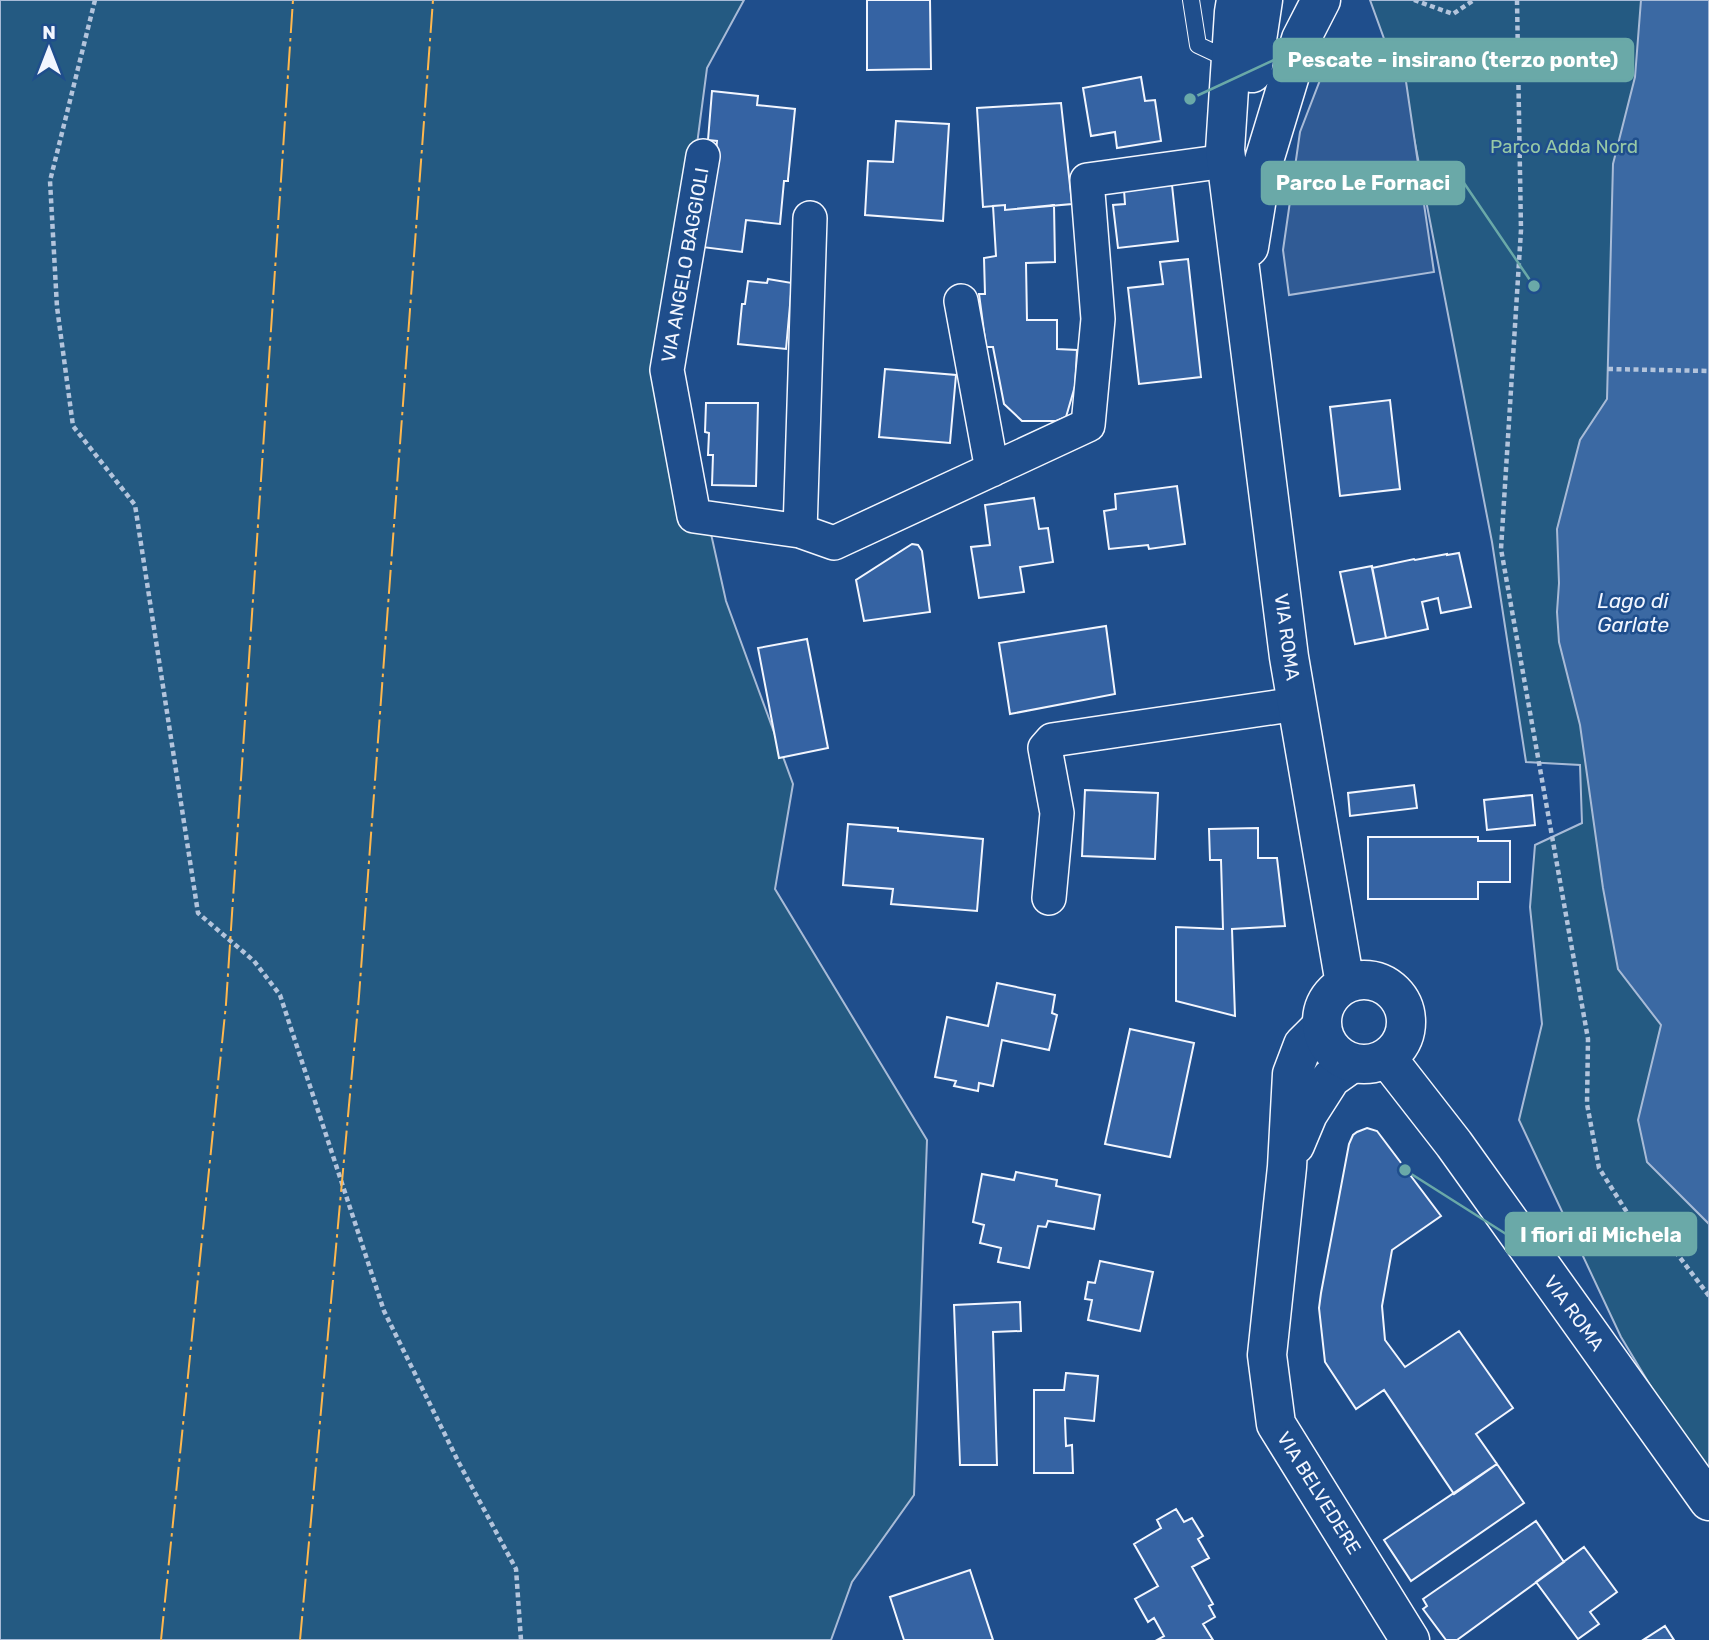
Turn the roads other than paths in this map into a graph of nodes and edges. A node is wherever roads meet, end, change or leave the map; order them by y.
1 (1191, 0) edge
2 (1236, 0) edge
3 (1264, 0) edge
4 (1321, 0) edge
5 (1230, 60) junction
6 (703, 156) dead end
7 (1226, 161) junction
8 (810, 218) dead end
9 (1242, 287) junction
10 (961, 301) dead end
11 (992, 470) junction
12 (800, 531) junction
13 (1297, 704) junction
14 (1049, 898) dead end
15 (1345, 984) junction
16 (1321, 1027) junction
17 (1370, 1061) junction
18 (1287, 1167) junction
19 (1709, 1501) edge
20 (1410, 1640) edge

1 - 5 lane
2 - 5 main road
3 - 9 main road
4 - 9 main road
5 - 7 main road
6 - 12 street, VIA ANGELO BAGGIOLI
7 - 9 main road
7 - 11 street, VIA ANGELO BAGGIOLI
8 - 12 street
9 - 13 main road, VIA ROMA
10 - 11 street
11 - 12 street, VIA ANGELO BAGGIOLI
13 - 14 street
13 - 15 main road, VIA ROMA
15 - 16 main road
15 - 17 main road
16 - 17 main road
16 - 18 main road, VIA BELVEDERE
17 - 18 main road, VIA BELVEDERE
17 - 19 main road, VIA ROMA
18 - 20 main road, VIA BELVEDERE

